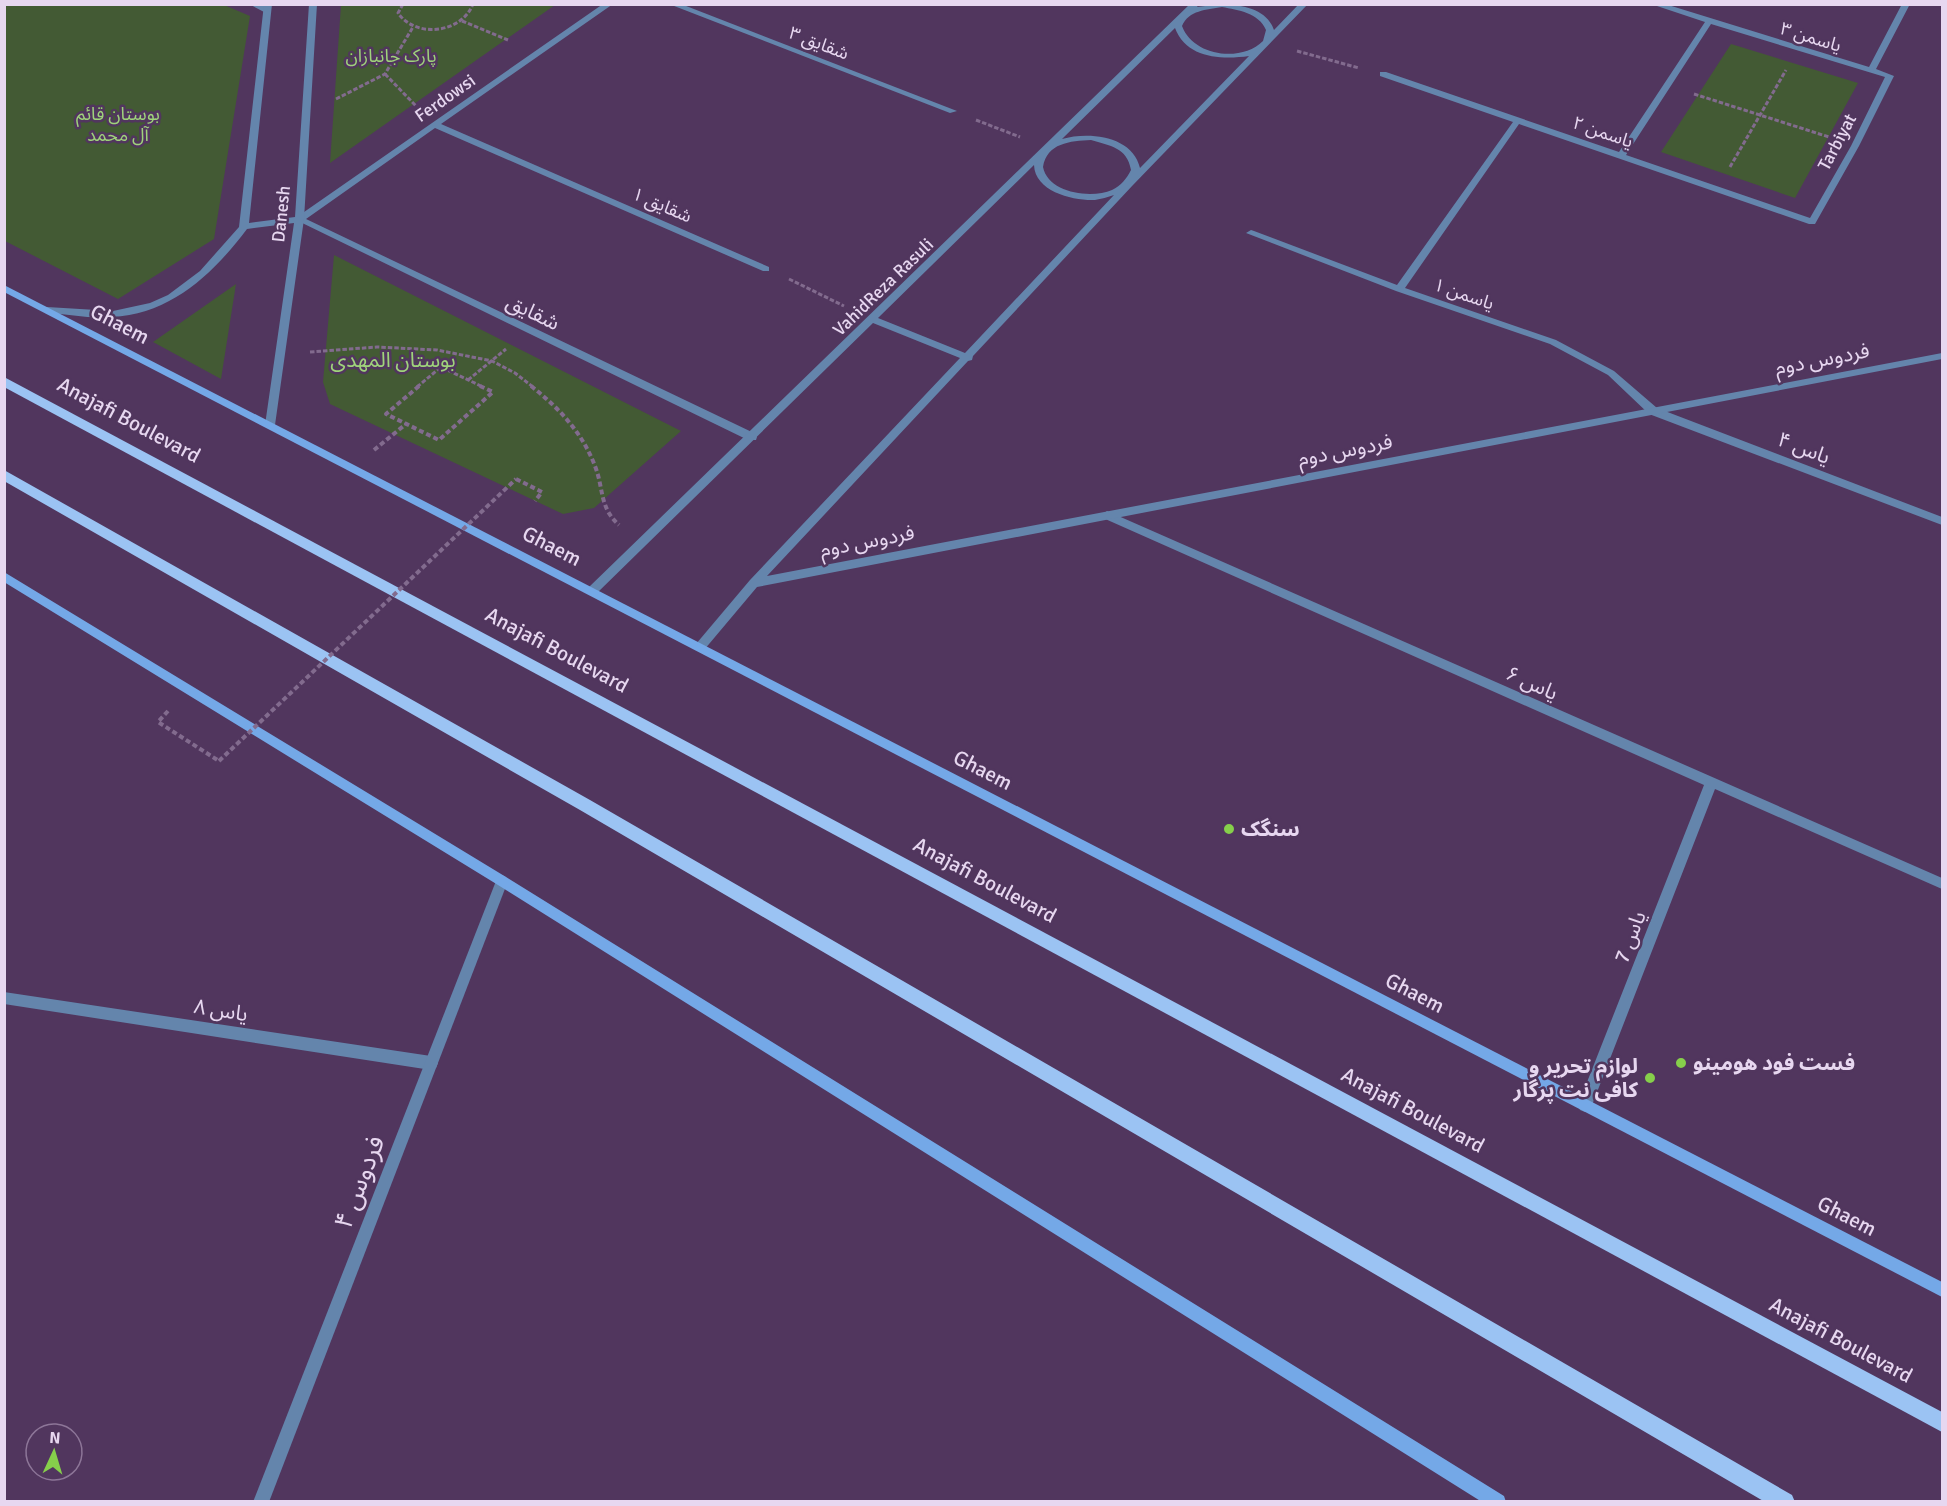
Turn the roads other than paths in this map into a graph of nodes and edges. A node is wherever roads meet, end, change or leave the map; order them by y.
1 (253, 4) edge
2 (313, 4) edge
3 (609, 4) edge
4 (673, 4) edge
5 (1195, 4) edge
6 (1304, 4) edge
7 (1655, 4) edge
8 (1906, 4) edge
9 (267, 7) edge
10 (1184, 15) junction
11 (1709, 21) junction
12 (1267, 42) junction
13 (1871, 70) junction
14 (1383, 74) road end
15 (1890, 76) joint
16 (953, 111) road end
17 (1518, 120) junction
18 (435, 125) junction
19 (1048, 148) junction
20 (1621, 156) junction
21 (1130, 183) junction
22 (299, 219) junction
23 (1812, 222) joint
24 (244, 227) junction
25 (1251, 233) dead end
26 (766, 269) road end
27 (4, 288) edge
28 (1399, 289) junction
29 (47, 310) junction
30 (873, 320) junction
31 (1942, 356) edge
32 (969, 358) junction
33 (4, 381) edge
34 (1653, 411) junction
35 (270, 425) junction
36 (752, 437) junction
37 (4, 475) edge
38 (1107, 515) junction
39 (1942, 521) edge
40 (4, 576) edge
41 (754, 583) junction
42 (592, 591) junction
43 (700, 647) junction
44 (1711, 783) junction
45 (502, 881) junction
46 (1942, 884) edge
47 (4, 998) edge
48 (431, 1063) junction
49 (1586, 1105) junction
50 (1942, 1290) edge
51 (1942, 1422) edge
52 (261, 1502) edge
53 (1498, 1502) edge
54 (1785, 1502) edge

1 - 9 street
2 - 22 street, Danesh
3 - 18 street, Ferdowsi
4 - 16 street, شقایق ۳
5 - 10 street, VahidReza Rasuli
6 - 12 street
7 - 11 street, یاسمن ۳
8 - 13 street
9 - 24 street, Danesh
10 - 12 street
10 - 12 street
10 - 19 street, VahidReza Rasuli
11 - 13 street, یاسمن ۳
11 - 20 street
12 - 21 street
13 - 15 street, یاسمن ۳
14 - 17 street, یاسمن ۲
15 - 23 street, Tarbiyat
17 - 20 street, یاسمن ۲
17 - 28 street
18 - 22 street, Ferdowsi
18 - 26 street, شقایق ۱
19 - 21 street
19 - 21 street
19 - 30 street, VahidReza Rasuli
20 - 23 street, یاسمن ۲
21 - 32 street
22 - 24 street
22 - 35 street, Danesh
22 - 36 street, شقایق
24 - 29 street
25 - 28 street, یاسمن ۱
27 - 29 main road, Ghaem
28 - 34 street, یاسمن ۱
29 - 35 main road, Ghaem
30 - 32 street
30 - 36 street, VahidReza Rasuli
31 - 34 street, فردوس دوم
32 - 41 street
33 - 51 main road, Anajafi Boulevard
34 - 38 street, فردوس دوم
34 - 39 street, یاس ۴
35 - 42 main road, Ghaem
36 - 42 street, VahidReza Rasuli
37 - 54 main road
38 - 41 street, فردوس دوم
38 - 44 street, یاس ۶
40 - 45 main road
41 - 43 street
42 - 43 main road, Ghaem
43 - 49 main road, Ghaem
44 - 46 street, یاس ۶
44 - 49 street, یاس 7
45 - 48 street, فردوس ۴
45 - 53 main road
47 - 48 street, یاس ۸
48 - 52 street, فردوس ۴
49 - 50 main road, Ghaem

